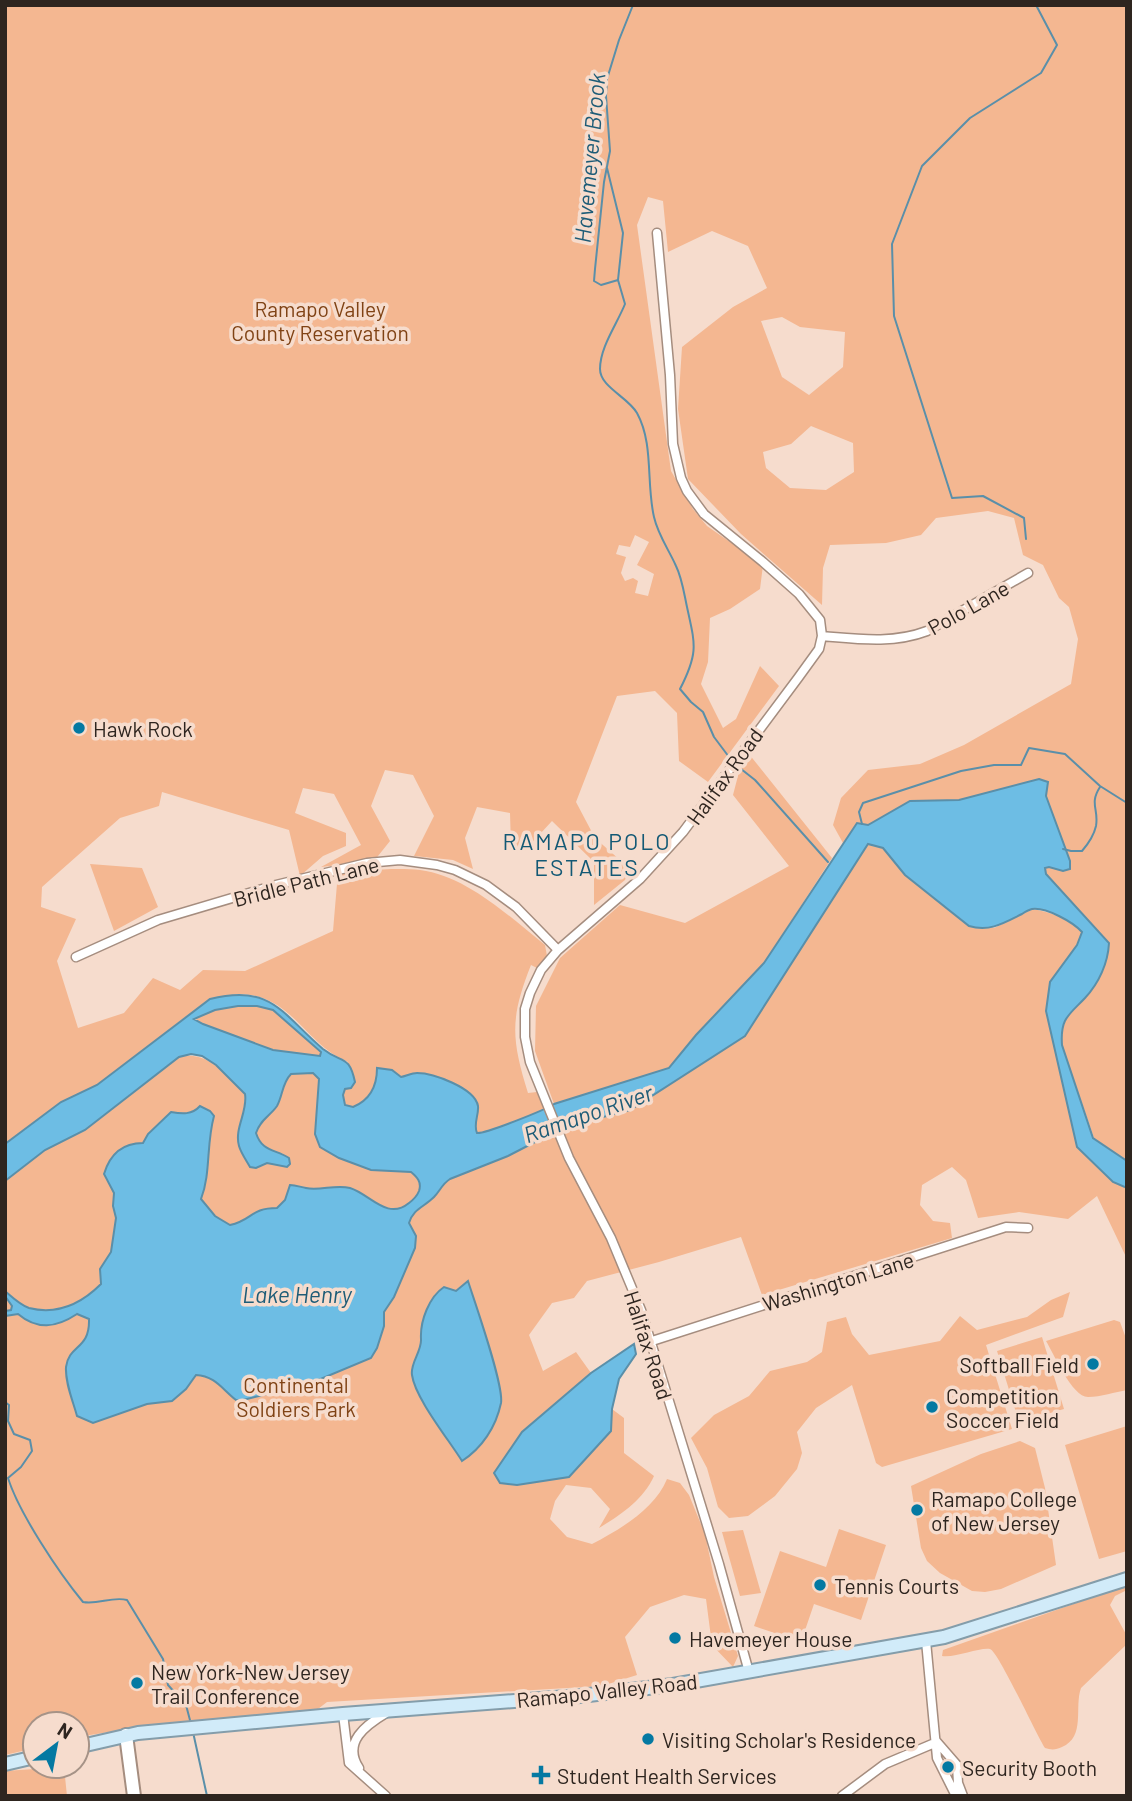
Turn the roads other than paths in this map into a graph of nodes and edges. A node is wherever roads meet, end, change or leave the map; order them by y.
1 (657, 233) dead end
2 (1028, 573) dead end
3 (822, 636) junction
4 (558, 950) junction
5 (76, 957) dead end
6 (1028, 1228) dead end
7 (649, 1342) junction
8 (1127, 1579) edge
9 (926, 1641) junction
10 (749, 1672) junction
11 (391, 1710) junction
12 (342, 1714) junction
13 (126, 1735) junction
14 (937, 1742) junction
15 (91, 1744) edge
16 (364, 1777) junction
17 (134, 1796) edge
18 (386, 1796) edge
19 (842, 1796) edge
20 (956, 1796) edge
21 (962, 1796) edge

1 - 3 street
2 - 3 street, Polo Lane
3 - 4 street, Halifax Road
4 - 5 street, Bridle Path Lane
4 - 7 street, Halifax Road
6 - 7 street, Washington Lane
7 - 10 street, Halifax Road
8 - 9 main road, Ramapo Valley Road
9 - 10 main road, Ramapo Valley Road
9 - 14 street
10 - 11 main road, Ramapo Valley Road
11 - 12 main road, Ramapo Valley Road
11 - 16 street
12 - 13 main road, Ramapo Valley Road
12 - 16 street
13 - 15 main road, Ramapo Valley Road
13 - 17 main road
14 - 19 street
14 - 20 street
14 - 21 street
16 - 18 street

